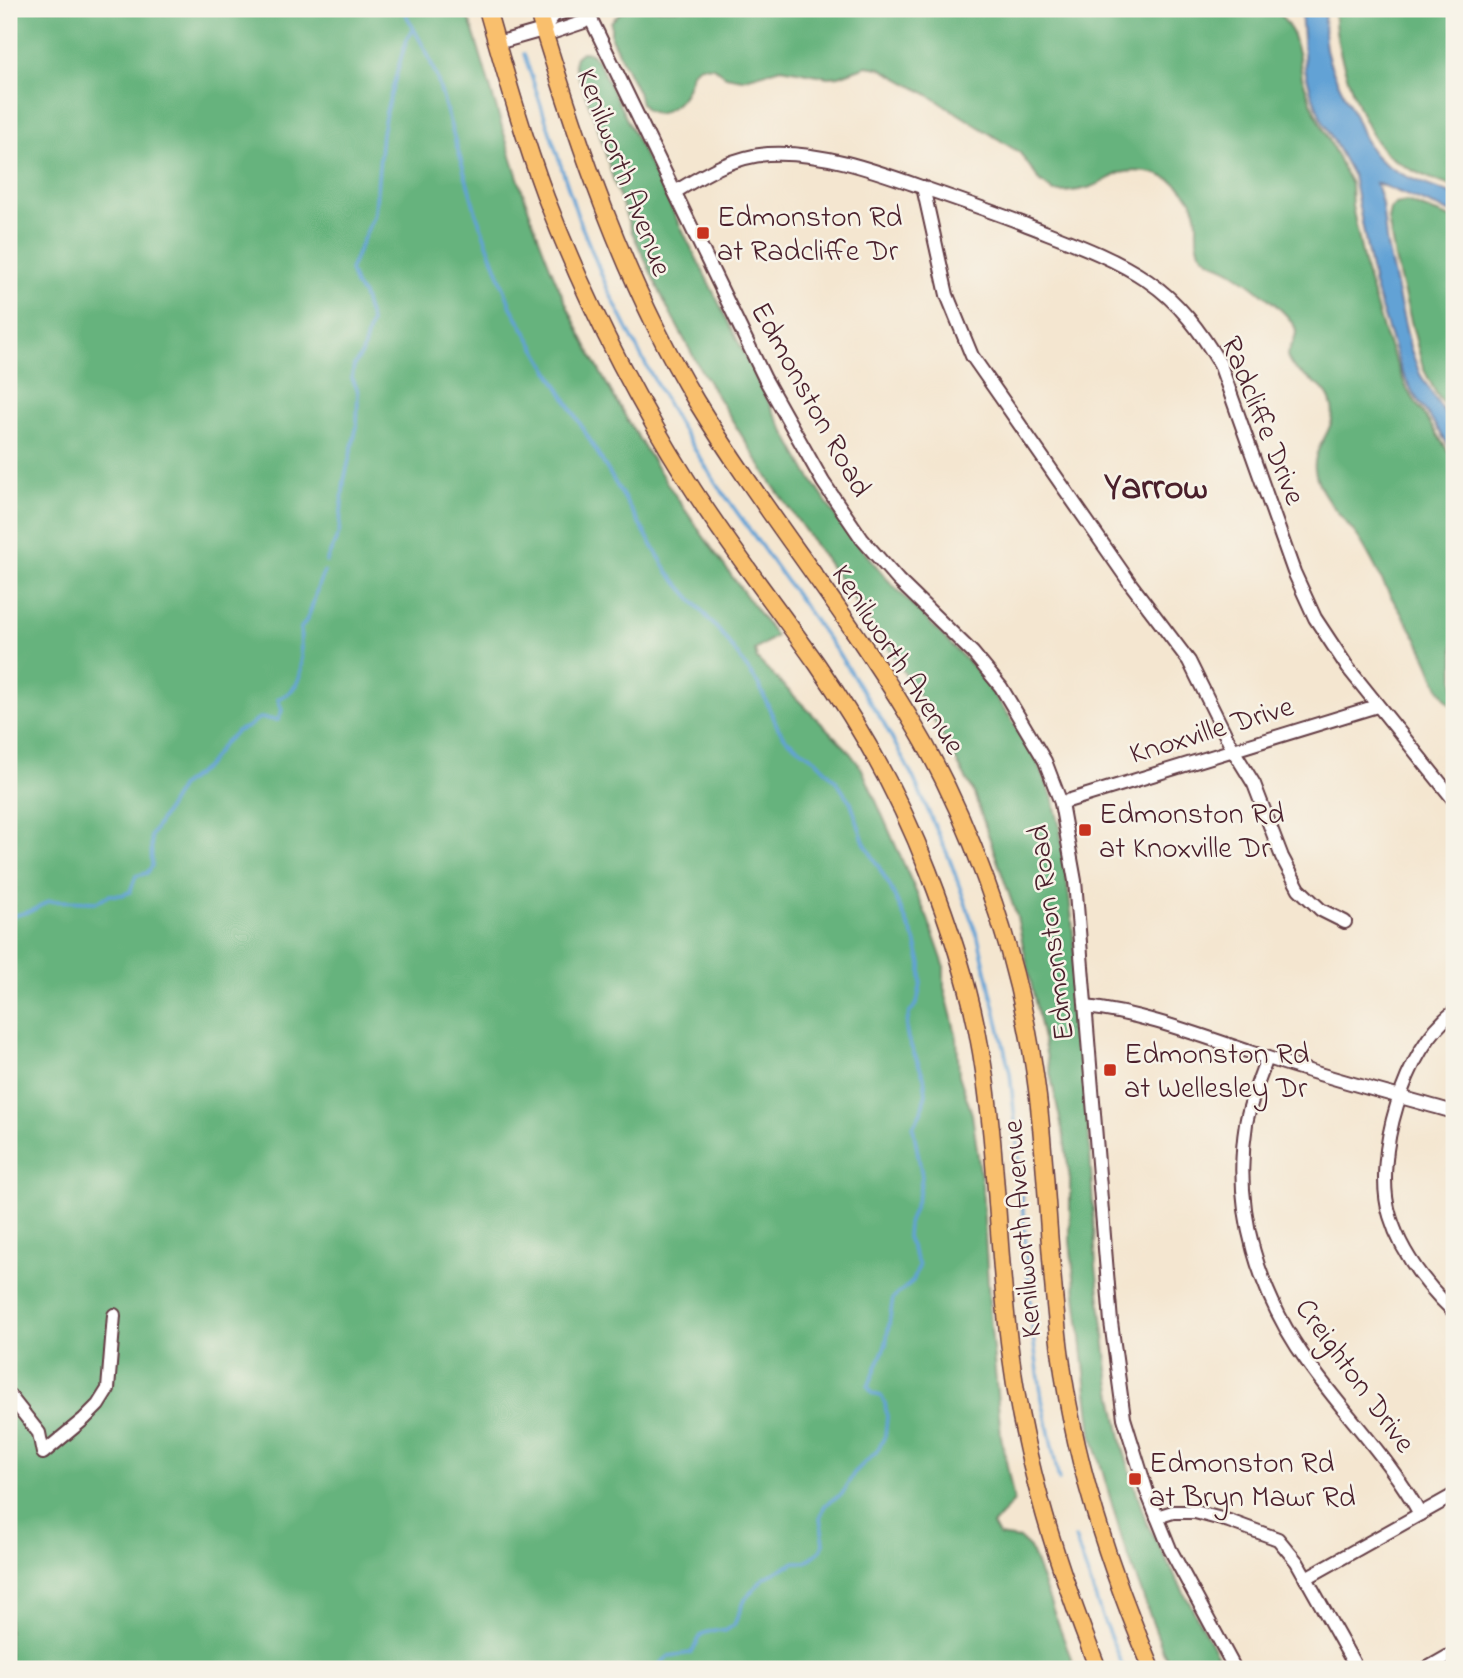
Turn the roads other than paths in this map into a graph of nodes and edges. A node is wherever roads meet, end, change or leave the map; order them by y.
1 (487, 9) edge
2 (537, 9) edge
3 (584, 9) edge
4 (543, 30) junction
5 (497, 43) junction
6 (922, 187) junction
7 (675, 192) junction
8 (1377, 706) junction
9 (1233, 750) junction
10 (1454, 800) edge
11 (1061, 803) junction
12 (1345, 922) dead end
13 (1086, 1007) junction
14 (1454, 1012) edge
15 (1267, 1058) junction
16 (1399, 1096) junction
17 (1454, 1112) edge
18 (1454, 1312) edge
19 (114, 1315) dead end
20 (9, 1395) edge
21 (1454, 1496) edge
22 (1420, 1514) junction
23 (1157, 1517) junction
24 (1306, 1578) junction
25 (1454, 1653) edge
26 (1098, 1669) edge
27 (1152, 1669) edge
28 (1235, 1669) edge
29 (1357, 1669) edge
30 (1426, 1669) edge

1 - 5 main road, Kenilworth Avenue
2 - 4 main road, Kenilworth Avenue
3 - 4 street
3 - 7 street, Edmonston Road
4 - 5 street
4 - 27 main road, Kenilworth Avenue
5 - 26 main road, Kenilworth Avenue
6 - 7 street, Radcliffe Drive
6 - 8 street, Radcliffe Drive
6 - 9 street
7 - 11 street, Edmonston Road
8 - 9 street, Knoxville Drive
8 - 10 street, Radcliffe Drive
9 - 11 street, Knoxville Drive
9 - 12 street
11 - 13 street, Edmonston Road
13 - 15 street
13 - 23 street, Edmonston Road
14 - 16 street
15 - 16 street
15 - 22 street, Creighton Drive
16 - 17 street
16 - 18 street
19 - 20 street
21 - 22 street
22 - 24 street
23 - 24 street
23 - 28 street, Edmonston Road
24 - 29 street
25 - 30 street

